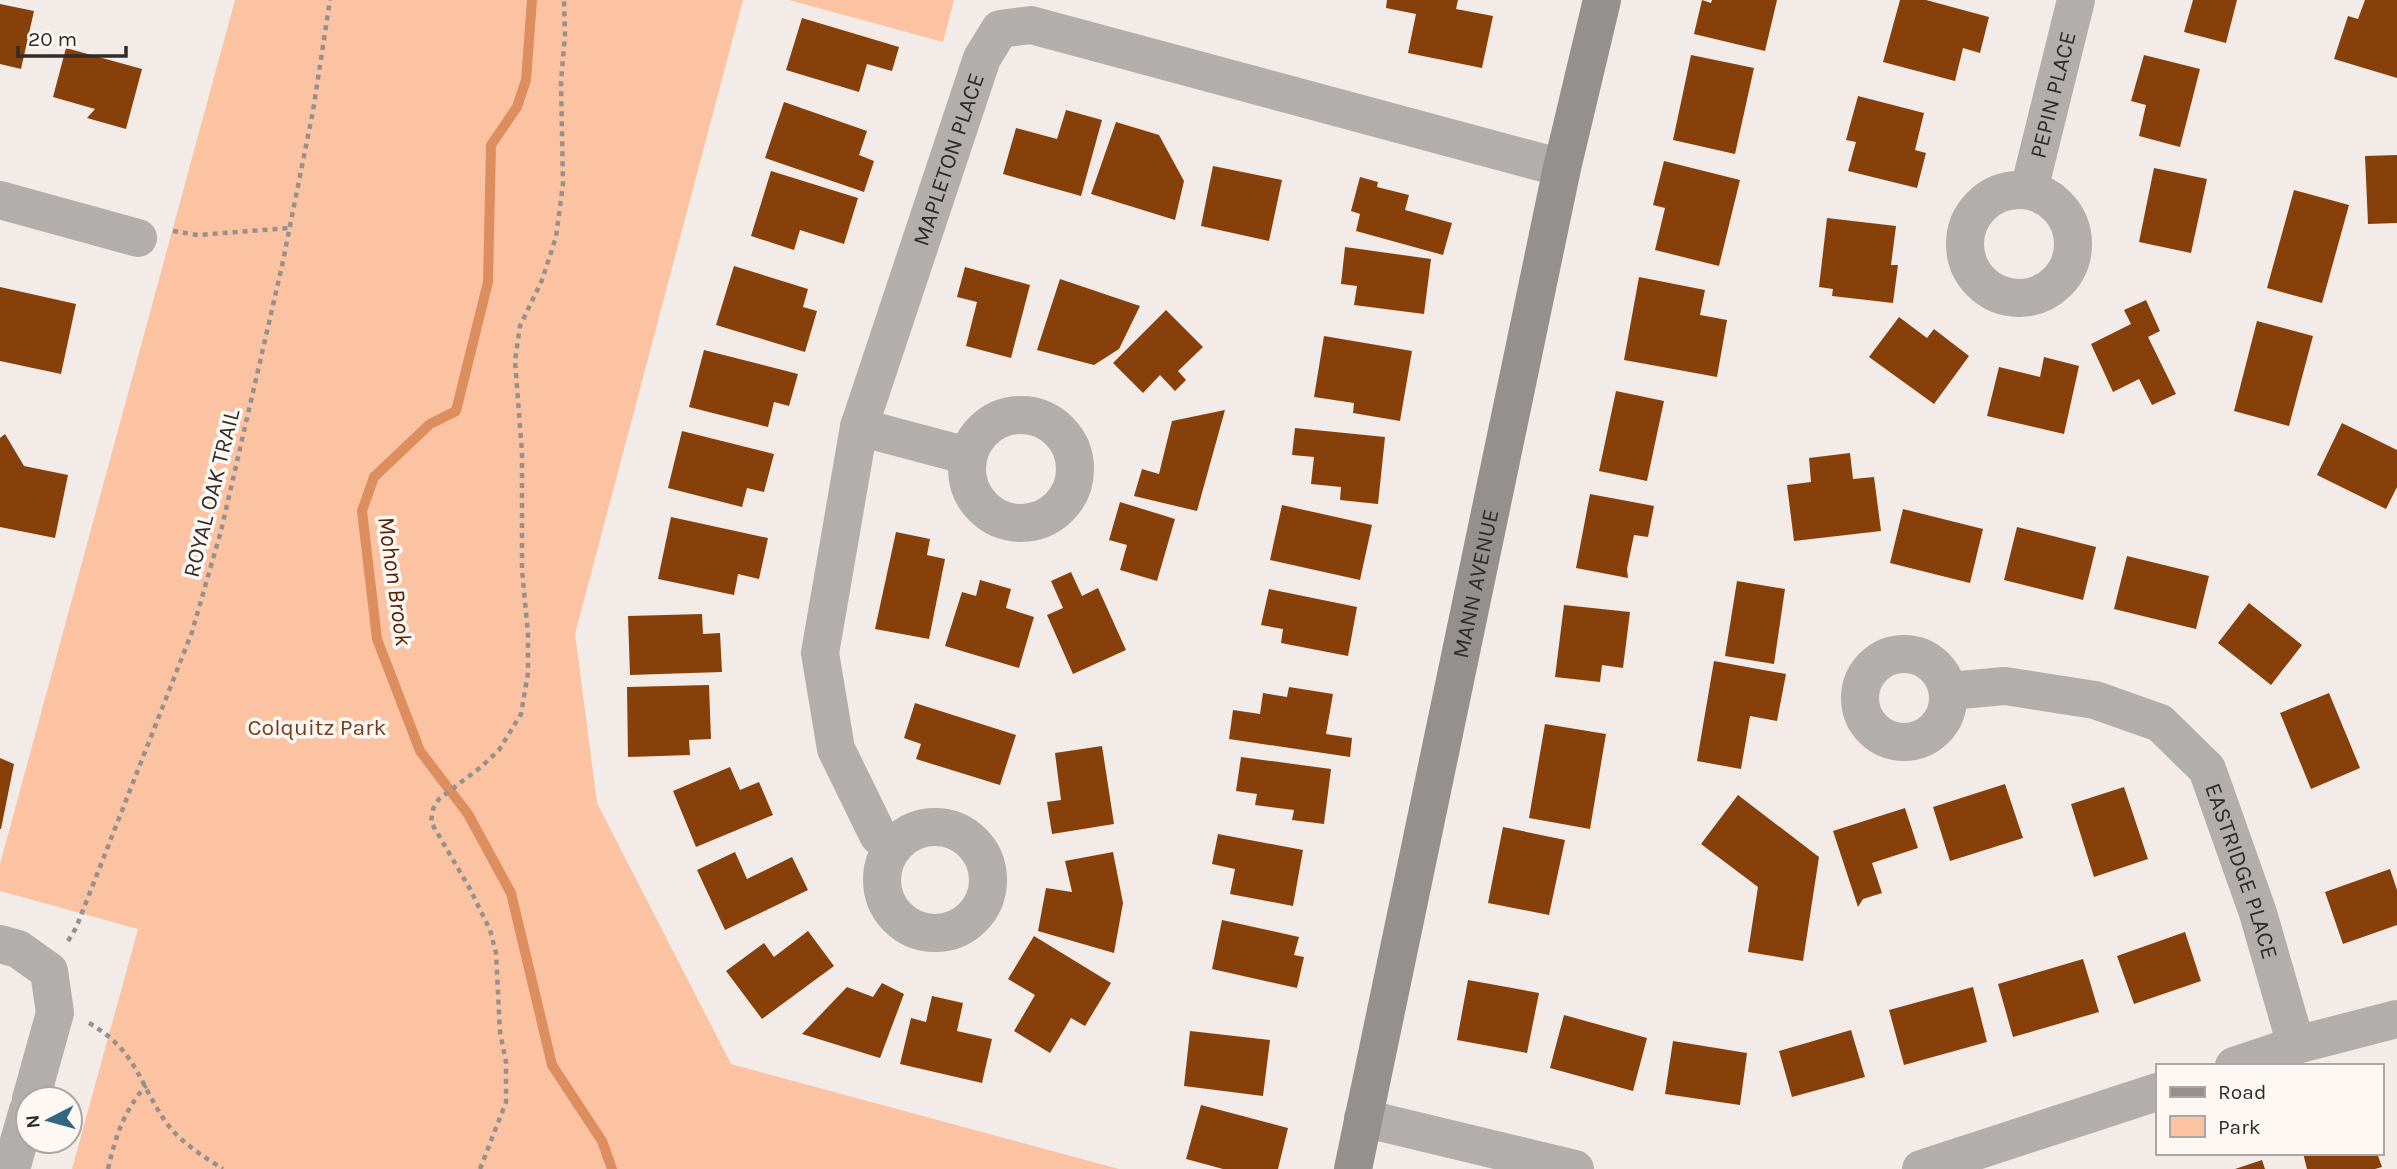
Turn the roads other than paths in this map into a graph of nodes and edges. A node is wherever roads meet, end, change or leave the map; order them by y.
1 (1602, 0) edge
2 (2076, 0) edge
3 (1562, 168) junction
4 (2029, 190) dead end
5 (0, 200) edge
6 (138, 238) road end
7 (859, 427) junction
8 (968, 456) dead end
9 (1949, 691) dead end
10 (891, 848) dead end
11 (0, 944) edge
12 (2397, 1019) edge
13 (2296, 1045) junction
14 (2240, 1064) edge
15 (35, 1085) edge
16 (2156, 1092) edge
17 (1363, 1118) junction
18 (1353, 1169) edge
19 (1575, 1169) edge
20 (1921, 1169) edge

1 - 3 main road, MANN AVENUE
2 - 4 street, PEPIN PLACE
3 - 7 street, MAPLETON PLACE
3 - 17 main road, MANN AVENUE
5 - 6 street
7 - 8 street
7 - 10 street, MAPLETON PLACE
9 - 13 street, EASTRIDGE PLACE
11 - 15 street
12 - 13 street
13 - 14 street
16 - 20 street
17 - 18 main road, MANN AVENUE
17 - 19 street

